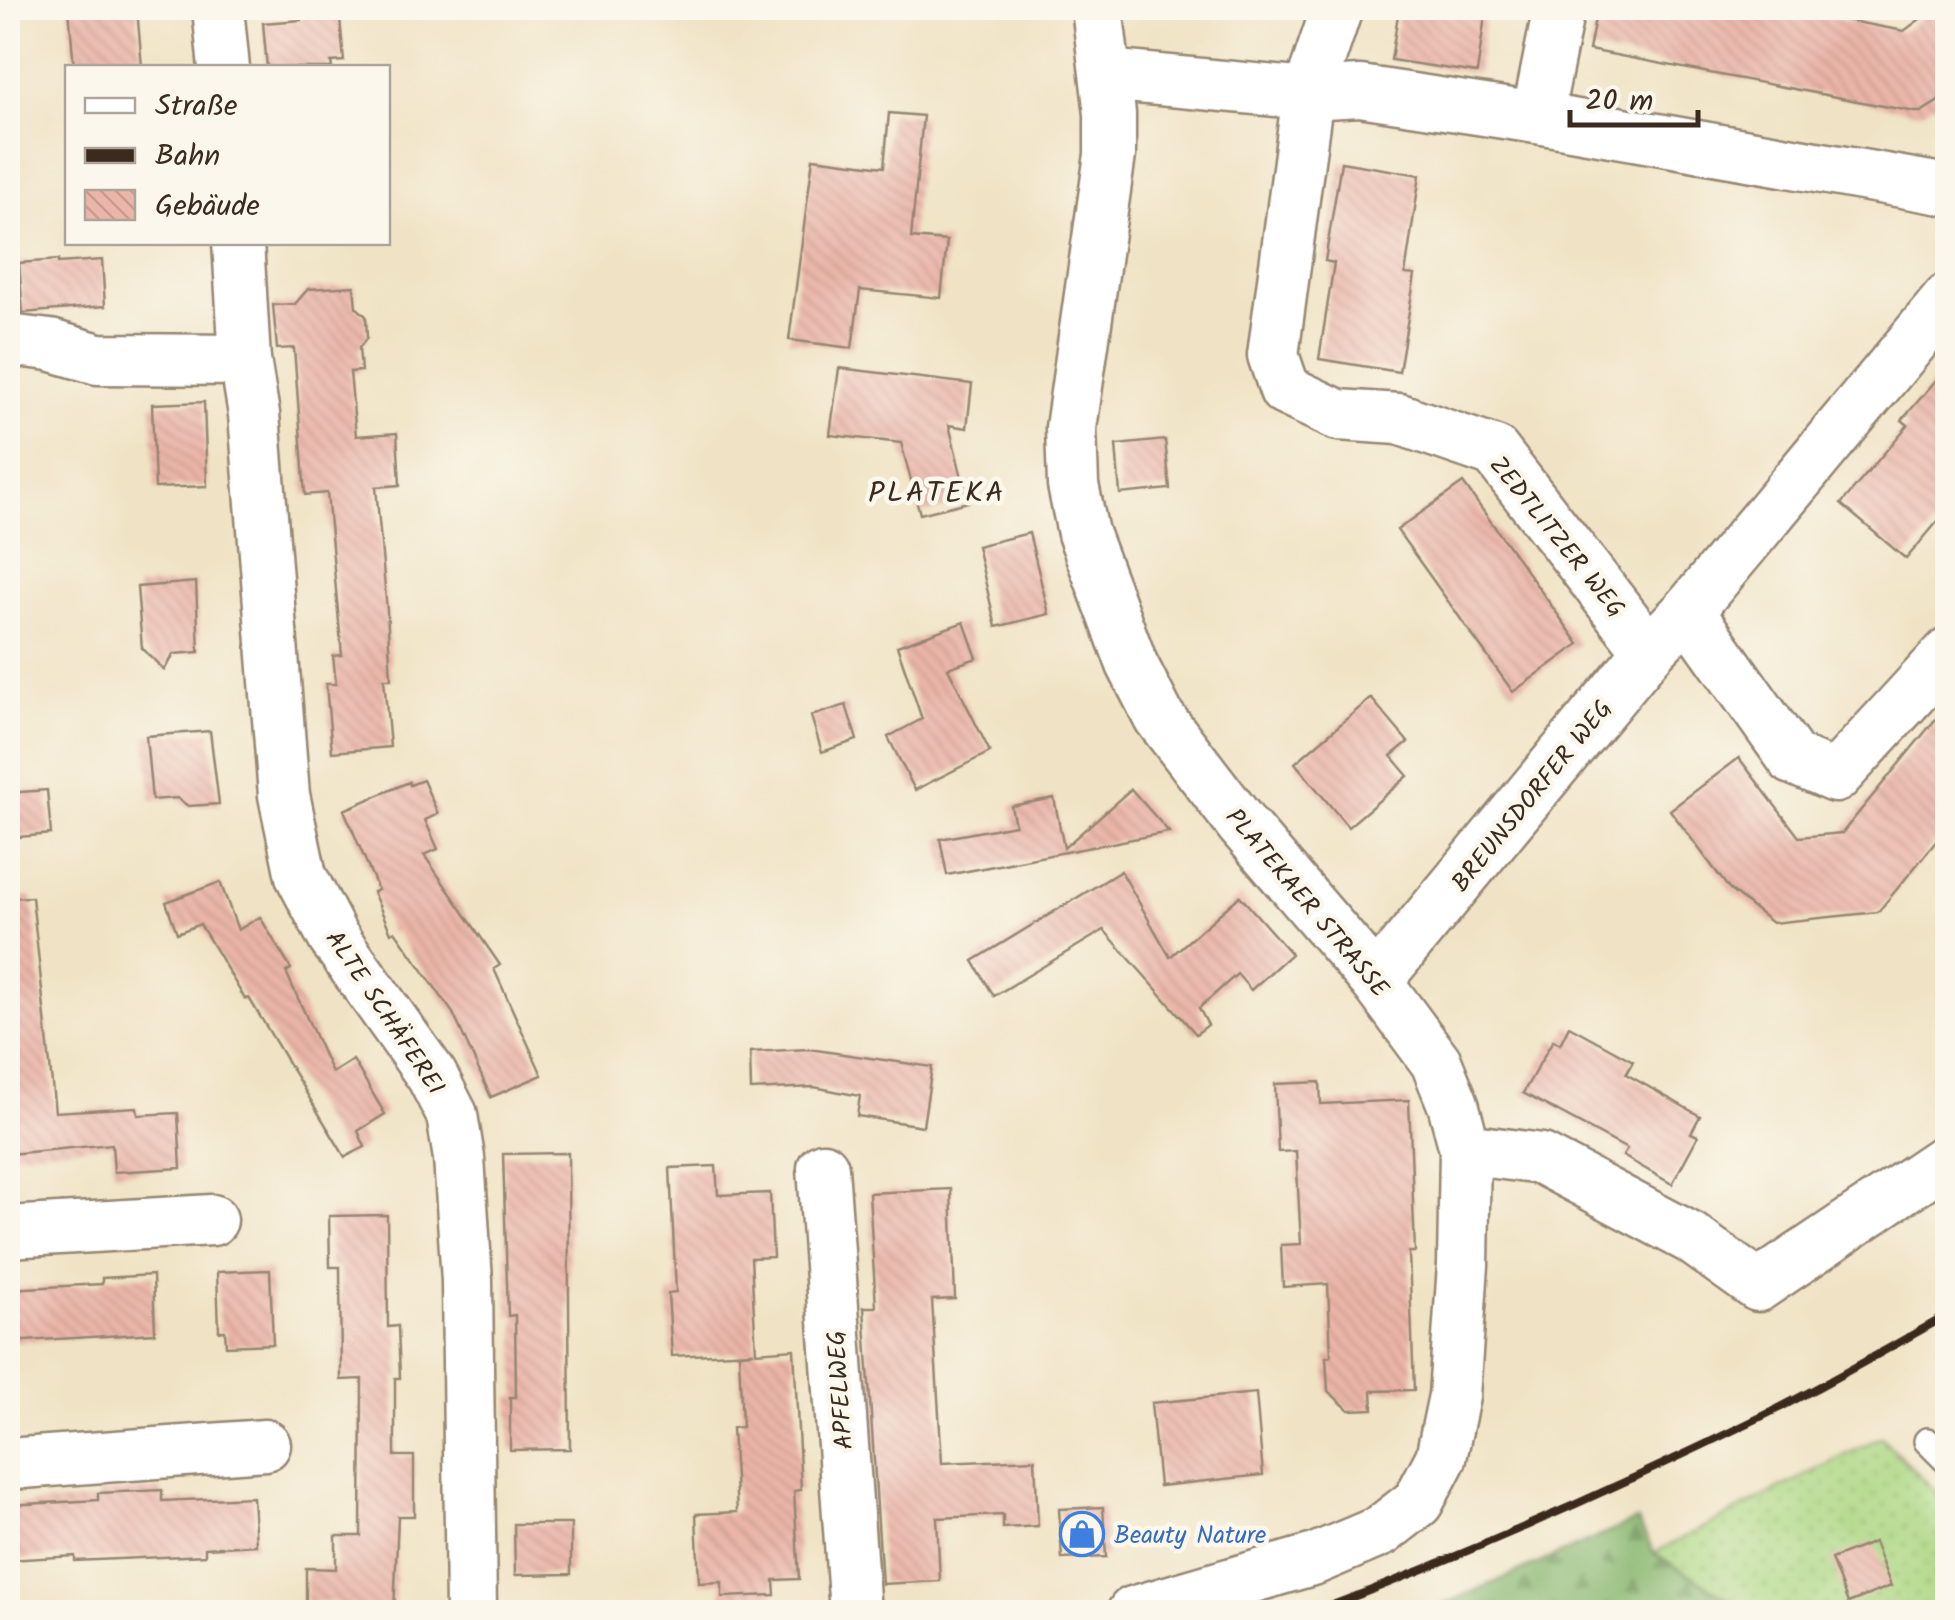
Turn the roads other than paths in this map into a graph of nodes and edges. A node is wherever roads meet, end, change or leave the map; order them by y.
1 (218, 8) edge
2 (1098, 8) edge
3 (1337, 8) edge
4 (1559, 8) edge
5 (224, 65) edge
6 (1106, 75) junction
7 (1308, 94) junction
8 (1538, 118) junction
9 (1948, 190) edge
10 (238, 245) edge
11 (1948, 299) edge
12 (8, 340) edge
13 (245, 360) junction
14 (1688, 611) junction
15 (1649, 651) junction
16 (1948, 654) edge
17 (1376, 981) junction
18 (1465, 1150) junction
19 (1948, 1158) edge
20 (824, 1168) dead end
21 (212, 1220) dead end
22 (8, 1232) edge
23 (265, 1445) dead end
24 (1948, 1446) edge
25 (1948, 1462) edge
26 (8, 1464) edge
27 (471, 1612) edge
28 (855, 1612) edge
29 (1133, 1612) edge

1 - 5 street
2 - 6 street, PLATEKAER STRASSE
3 - 7 street, ZEDTLITZER WEG
4 - 8 street
6 - 7 street
6 - 17 street, PLATEKAER STRASSE
7 - 8 street
7 - 15 street, ZEDTLITZER WEG
8 - 9 street
10 - 13 street, ALTE SCHÄFEREI
11 - 14 street, BREUNSDORFER WEG
12 - 13 street
13 - 27 street, ALTE SCHÄFEREI
14 - 15 street, BREUNSDORFER WEG
14 - 16 street
15 - 17 street, BREUNSDORFER WEG
17 - 18 street, PLATEKAER STRASSE
18 - 19 street
18 - 29 street, PLATEKAER STRASSE
20 - 28 street, APFELWEG
21 - 22 street
23 - 26 street
24 - 25 lane

